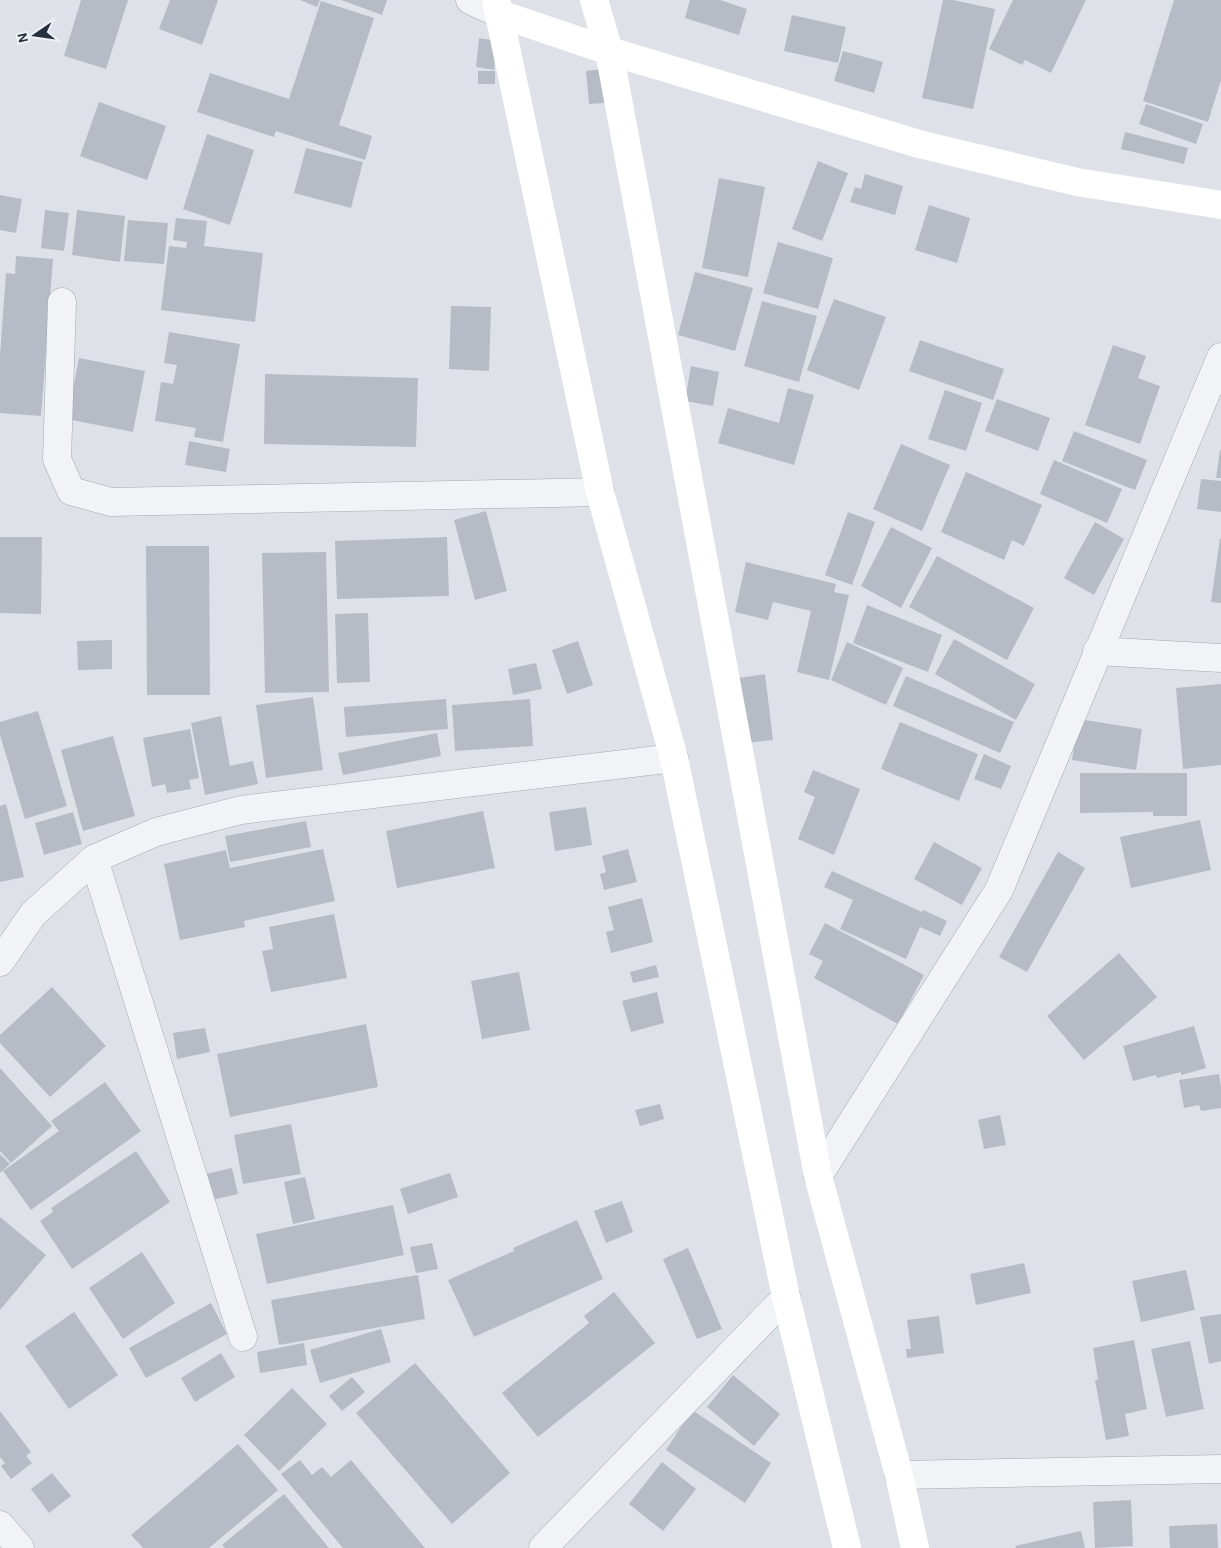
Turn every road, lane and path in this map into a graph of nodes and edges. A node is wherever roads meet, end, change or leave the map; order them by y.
1 (470, 0) edge
2 (594, 0) edge
3 (498, 7) edge
4 (609, 51) junction
5 (1221, 205) edge
6 (62, 302) dead end
7 (1221, 357) edge
8 (600, 492) junction
9 (1098, 651) junction
10 (1221, 658) edge
11 (674, 758) junction
12 (94, 859) junction
13 (0, 962) edge
14 (818, 1176) junction
15 (786, 1297) junction
16 (243, 1337) dead end
17 (1221, 1469) edge
18 (899, 1475) junction
19 (0, 1525) edge
20 (20, 1548) edge
21 (543, 1548) edge
22 (847, 1548) edge
23 (915, 1548) edge

1 - 3 street
2 - 4 street
3 - 4 street
3 - 8 street
4 - 5 street
4 - 14 street
6 - 8 street
7 - 9 street
8 - 11 street
9 - 10 street
9 - 14 street
11 - 12 street
11 - 15 street
12 - 13 street
12 - 16 street
14 - 18 street
15 - 21 street
15 - 22 street
17 - 18 street
18 - 23 street
19 - 20 street

